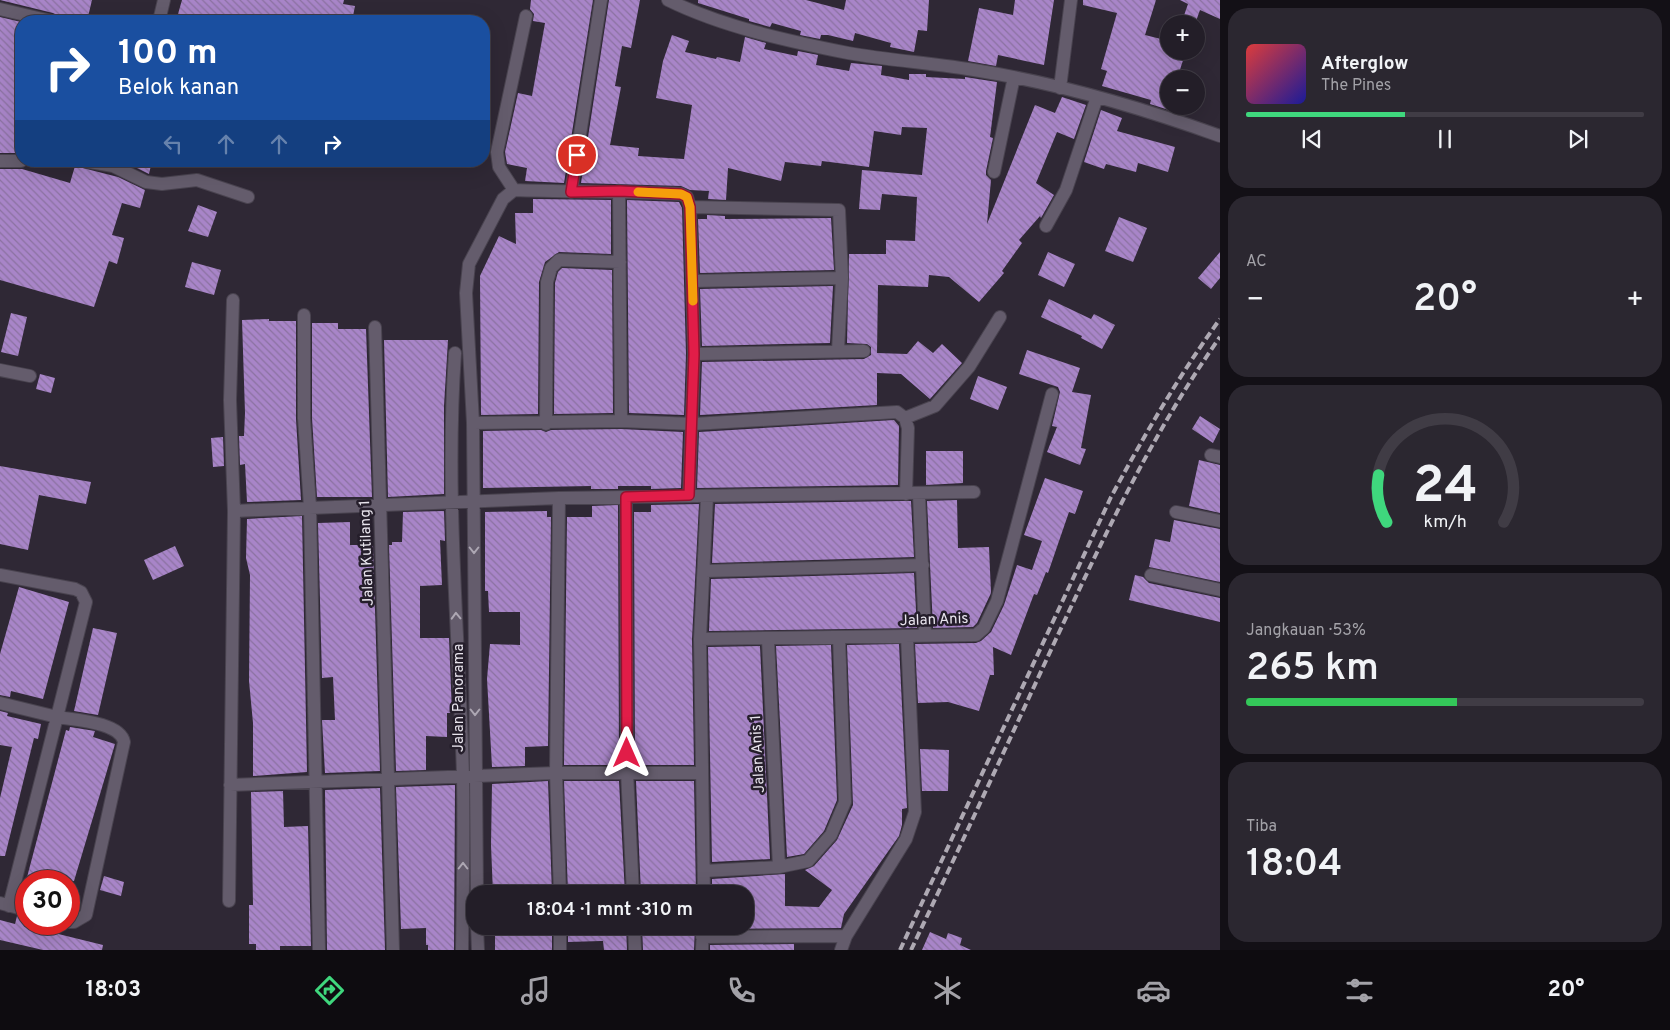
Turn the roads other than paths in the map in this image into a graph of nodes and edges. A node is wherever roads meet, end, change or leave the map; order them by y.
1 (164, 0) edge
2 (601, 0) edge
3 (668, 0) edge
4 (1072, 0) edge
5 (0, 9) edge
6 (26, 15) edge
7 (160, 15) edge
8 (526, 16) dead end
9 (1014, 77) junction
10 (1060, 88) junction
11 (1097, 97) junction
12 (1220, 136) edge
13 (0, 161) edge
14 (15, 161) edge
15 (120, 167) edge
16 (994, 172) dead end
17 (514, 190) junction
18 (620, 191) junction
19 (571, 192) junction
20 (248, 197) dead end
21 (690, 207) junction
22 (1046, 226) dead end
23 (620, 262) junction
24 (842, 278) junction
25 (693, 282) junction
26 (233, 300) dead end
27 (304, 315) dead end
28 (1000, 317) dead end
29 (375, 327) dead end
30 (838, 350) junction
31 (864, 351) dead end
32 (455, 353) dead end
33 (694, 354) junction
34 (0, 370) edge
35 (30, 376) dead end
36 (1052, 394) dead end
37 (905, 418) junction
38 (621, 421) junction
39 (473, 423) junction
40 (546, 424) junction
41 (693, 424) junction
42 (974, 492) dead end
43 (906, 494) junction
44 (689, 495) junction
45 (919, 495) junction
46 (626, 497) junction
47 (707, 497) junction
48 (559, 498) junction
49 (474, 501) junction
50 (451, 504) junction
51 (380, 506) junction
52 (310, 507) junction
53 (234, 511) junction
54 (1176, 512) dead end
55 (1220, 521) edge
56 (923, 565) junction
57 (705, 571) junction
58 (0, 575) edge
59 (1151, 575) dead end
60 (1220, 590) edge
61 (926, 635) junction
62 (840, 637) junction
63 (907, 637) junction
64 (700, 639) junction
65 (768, 640) junction
66 (0, 703) edge
67 (57, 717) junction
68 (628, 772) junction
69 (556, 773) junction
70 (702, 773) junction
71 (469, 776) junction
72 (389, 778) junction
73 (315, 781) junction
74 (230, 784) junction
75 (779, 867) junction
76 (704, 871) junction
77 (476, 885) edge
78 (560, 885) edge
79 (632, 885) edge
80 (704, 885) edge
81 (229, 901) dead end
82 (5, 904) edge
83 (80, 918) edge
84 (477, 935) edge
85 (560, 935) edge
86 (634, 935) edge
87 (846, 936) junction
88 (702, 938) edge
89 (319, 950) edge
90 (393, 950) edge
91 (462, 950) edge
92 (478, 950) edge
93 (560, 950) edge
94 (635, 950) edge
95 (841, 950) edge

1 - 7 street
2 - 19 street
3 - 9 street
4 - 10 street
5 - 6 street
8 - 17 street
9 - 10 street
9 - 16 street
10 - 11 street
11 - 12 street
11 - 22 street
13 - 14 street
15 - 20 street
17 - 19 street
17 - 39 street, Jalan Panorama
18 - 19 street
18 - 21 street
18 - 23 street
21 - 24 street
21 - 25 street
23 - 38 street
23 - 40 street
24 - 25 street
24 - 30 street
25 - 33 street
26 - 53 street
27 - 52 street
28 - 37 street
29 - 51 street, Jalan Kutilang 1
30 - 31 street
30 - 33 street
32 - 50 street
33 - 41 street
34 - 35 street
36 - 61 street, Jalan Anis
37 - 41 street
37 - 43 street
38 - 40 street
38 - 41 street
39 - 40 street
39 - 49 street, Jalan Panorama
41 - 44 street
42 - 45 street
43 - 45 street
43 - 47 street
44 - 46 street
44 - 47 street
45 - 56 street
46 - 48 street
46 - 68 street
47 - 57 street
48 - 49 street
48 - 69 street
49 - 50 street
49 -> 71 street, Jalan Panorama
50 - 51 street
71 -> 50 street
51 - 52 street
51 - 72 street, Jalan Kutilang 1
52 - 53 street
52 - 73 street
53 - 74 street
54 - 55 street
56 - 57 street
56 - 61 street
57 - 64 street
58 - 67 street
59 - 60 street
61 - 63 street, Jalan Anis
62 - 63 street, Jalan Anis
62 - 65 street, Jalan Anis
62 - 75 street
63 - 87 street
64 - 65 street, Jalan Anis
64 - 70 street
65 - 75 street, Jalan Anis 1
66 - 67 street
67 - 82 street
67 - 83 street
68 - 69 street
68 - 70 street
68 - 79 street
69 - 71 street
69 - 78 street
70 - 76 street
71 - 72 street
71 - 77 street, Jalan Panorama
91 -> 71 street
72 - 73 street
72 - 90 street, Jalan Kutilang 1
73 - 74 street
73 - 89 street
74 - 81 street
75 - 76 street
76 - 80 street
84 - 92 street
85 - 93 street
86 - 94 street
87 - 88 street
87 - 95 street

